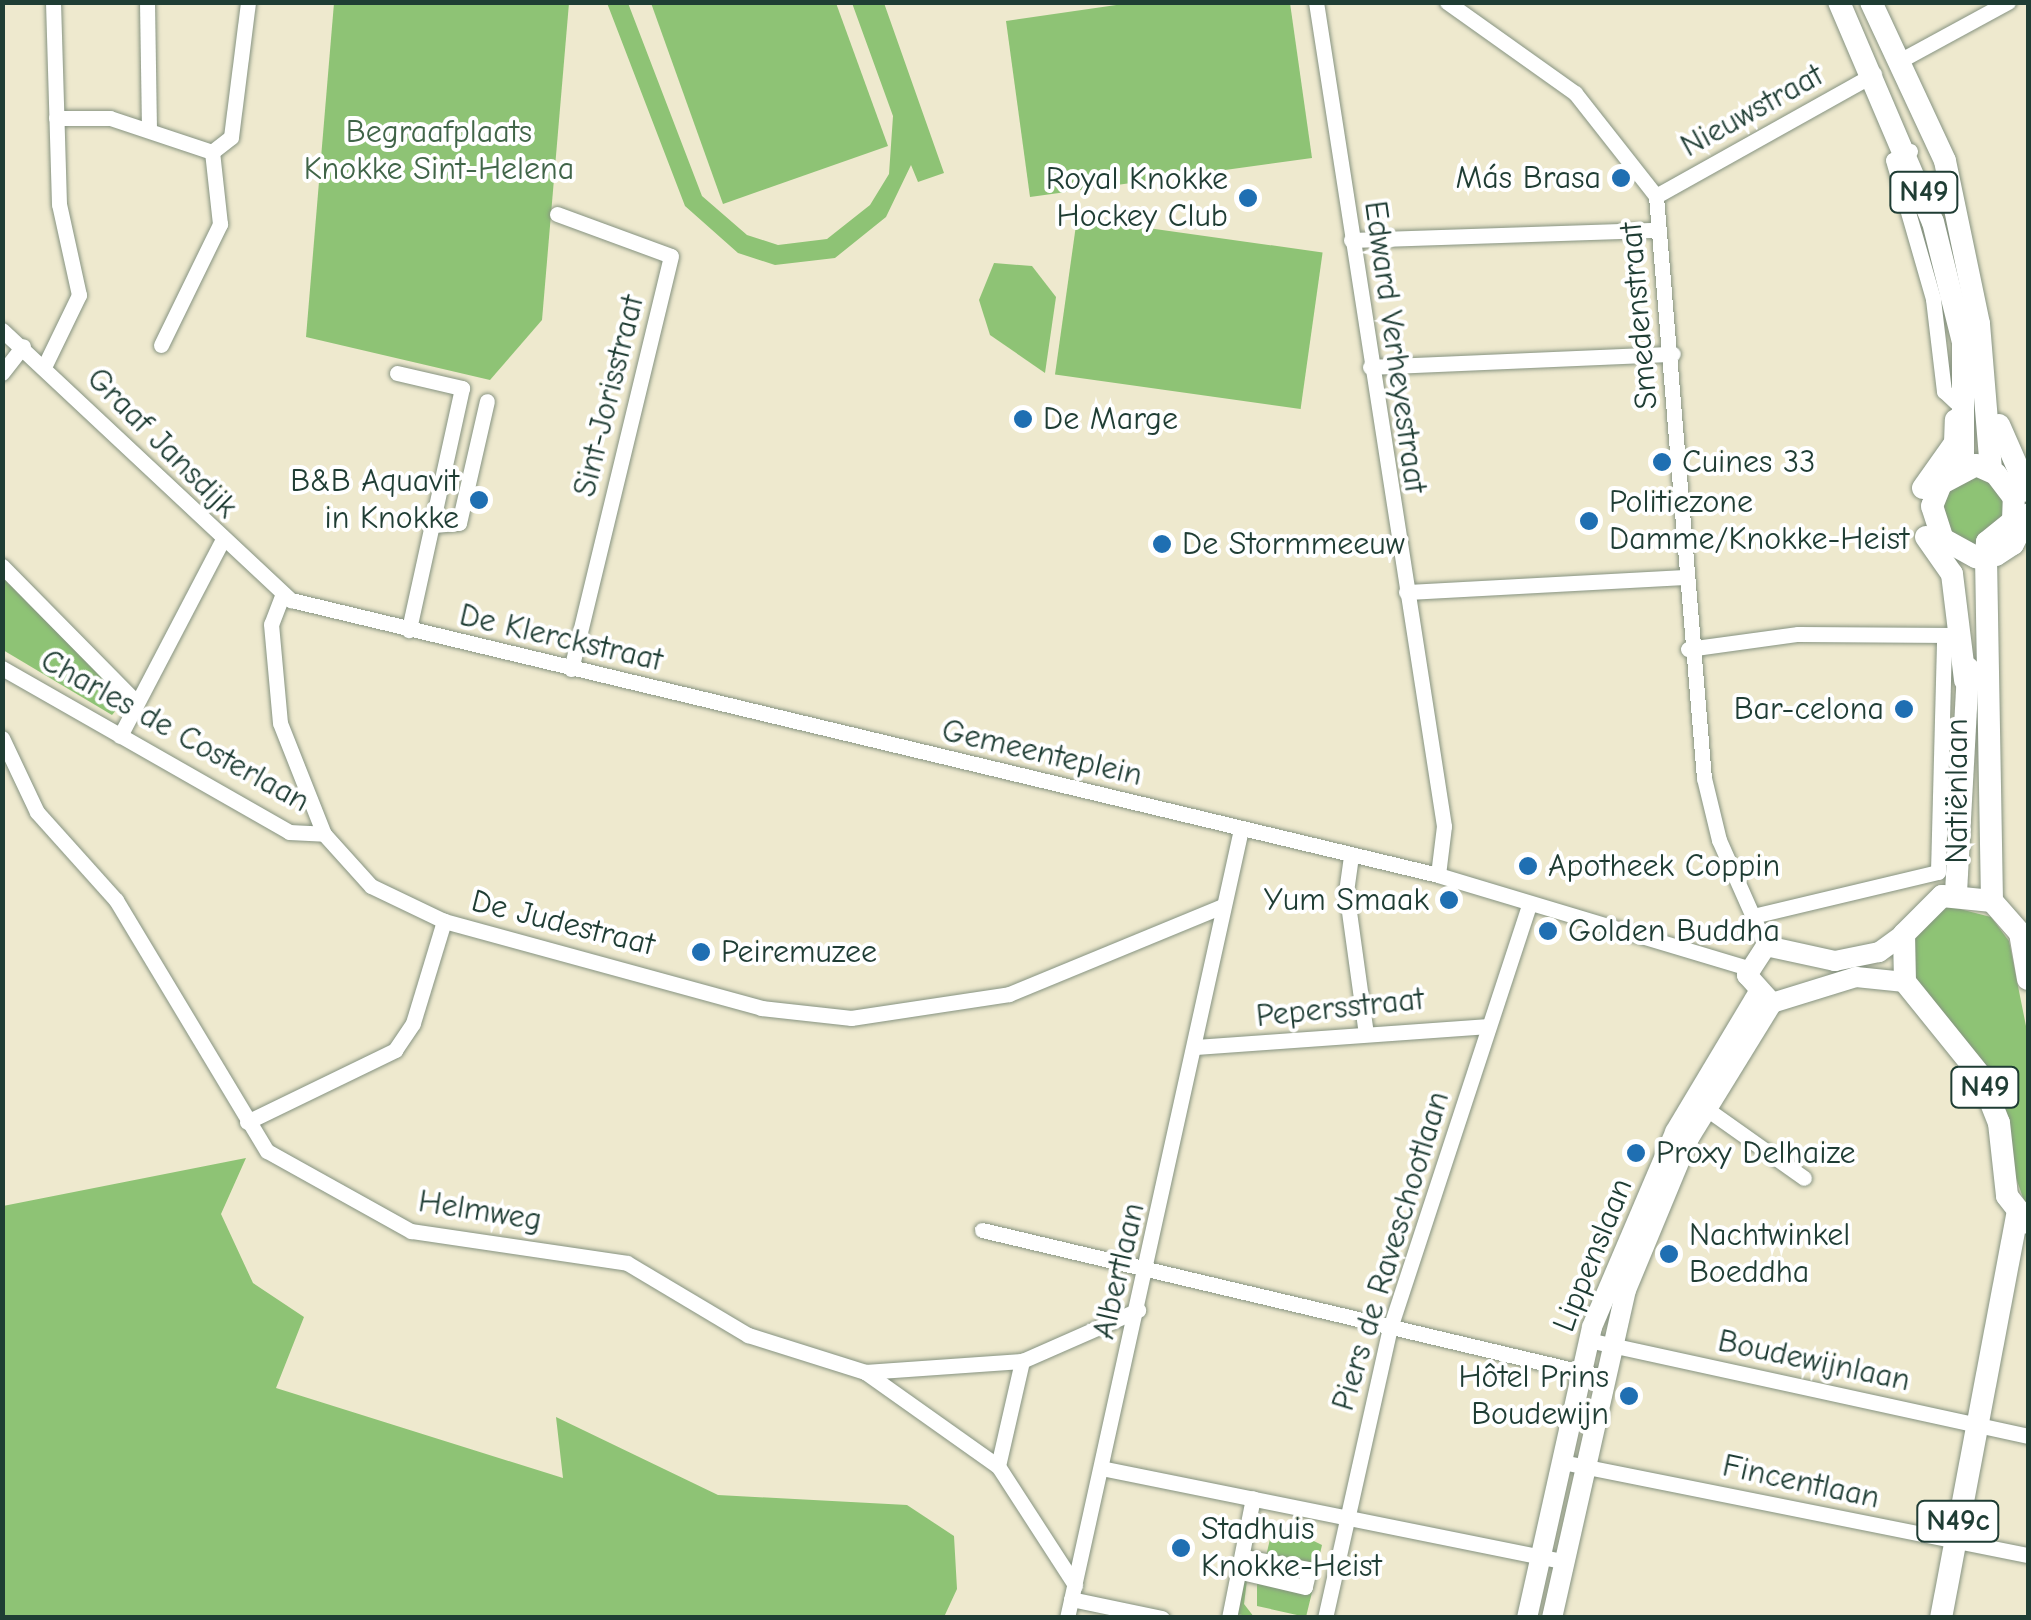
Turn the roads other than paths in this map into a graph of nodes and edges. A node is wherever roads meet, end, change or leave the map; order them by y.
1 (52, 2) edge
2 (147, 2) edge
3 (248, 2) edge
4 (1316, 2) edge
5 (1447, 2) edge
6 (1839, 2) edge
7 (1872, 2) edge
8 (2008, 2) edge
9 (1900, 60) junction
10 (1874, 74) junction
11 (56, 118) junction
12 (149, 129) junction
13 (1910, 151) junction
14 (212, 152) junction
15 (1656, 196) junction
16 (557, 214) dead end
17 (1658, 230) junction
18 (1351, 240) junction
19 (1955, 317) junction
20 (2, 330) edge
21 (23, 346) junction
22 (161, 346) dead end
23 (1673, 354) junction
24 (45, 366) junction
25 (1370, 366) junction
26 (2, 373) edge
27 (397, 373) dead end
28 (487, 401) dead end
29 (1956, 402) junction
30 (1963, 466) junction
31 (2007, 469) edge
32 (2028, 492) edge
33 (2028, 514) edge
34 (434, 525) junction
35 (222, 541) junction
36 (1977, 558) junction
37 (2, 566) edge
38 (1682, 577) junction
39 (1406, 592) junction
40 (282, 596) junction
41 (409, 630) junction
42 (1950, 635) junction
43 (1688, 649) junction
44 (2, 668) edge
45 (571, 668) junction
46 (1977, 680) junction
47 (136, 702) junction
48 (829, 731) joint
49 (120, 736) junction
50 (2, 738) edge
51 (1242, 829) junction
52 (324, 834) junction
53 (1351, 856) junction
54 (1438, 876) junction
55 (1956, 893) junction
56 (1992, 901) junction
57 (1224, 906) junction
58 (1530, 906) junction
59 (1753, 916) junction
60 (444, 921) junction
61 (1904, 934) junction
62 (1766, 946) junction
63 (1800, 956) junction
64 (1748, 968) junction
65 (2028, 979) edge
66 (1905, 982) junction
67 (1802, 988) junction
68 (1764, 999) junction
69 (1488, 1026) junction
70 (1366, 1034) junction
71 (1196, 1047) junction
72 (1700, 1104) junction
73 (248, 1122) junction
74 (1804, 1178) dead end
75 (2023, 1219) edge
76 (982, 1230) dead end
77 (1148, 1273) junction
78 (1138, 1310) junction
79 (1389, 1331) junction
80 (1599, 1342) junction
81 (1022, 1361) junction
82 (865, 1372) junction
83 (1581, 1372) junction
84 (1603, 1377) junction
85 (1979, 1425) junction
86 (2028, 1436) edge
87 (1562, 1462) junction
88 (1585, 1465) junction
89 (998, 1466) junction
90 (1100, 1468) junction
91 (1253, 1498) junction
92 (1347, 1516) junction
93 (1954, 1542) junction
94 (2028, 1555) edge
95 (1541, 1558) junction
96 (1564, 1561) junction
97 (1257, 1565) dead end
98 (1307, 1578) dead end
99 (1073, 1592) junction
100 (1067, 1618) edge
101 (1162, 1618) edge
102 (1229, 1618) edge
103 (1325, 1618) edge
104 (1527, 1618) edge
105 (1552, 1618) edge
106 (1941, 1618) edge

1 - 11 street
2 - 12 street
3 - 14 street
4 - 18 street, Edward Verheyestraat
5 - 15 street, Smedenstraat
6 - 10 main road, N49
7 - 9 main road, Natiënlaan / N49
8 - 9 street
9 - 31 main road, Natiënlaan / N49
10 - 13 main road, N49
10 - 15 street, Nieuwstraat
11 - 12 street
11 - 24 street
12 - 14 street
13 - 19 main road, N49
13 - 29 street
14 - 22 street
15 - 17 street, Smedenstraat
16 - 45 street, Sint-Jorisstraat
17 - 18 street
17 - 23 street, Smedenstraat
18 - 25 street, Edward Verheyestraat
19 - 29 main road, N49
19 - 30 main road, N49
20 - 21 street, Graaf Jansdijk
21 - 24 street, Graaf Jansdijk
21 - 26 street
23 - 25 street
23 - 38 street, Smedenstraat
24 - 35 street, Graaf Jansdijk
25 - 39 street, Edward Verheyestraat
27 - 34 street
28 - 34 street
29 - 36 main road, N49
30 - 31 main road
30 - 36 main road
31 - 32 main road
31 - 36 main road, Natiënlaan / N49
33 - 36 main road, Natiënlaan / N49
34 - 41 street
35 - 40 street, Graaf Jansdijk
35 - 47 street
36 - 42 main road, Natiënlaan / N49
36 - 46 main road, Natiënlaan / N49
36 - 46 main road, Natiënlaan / N49
37 - 47 street
38 - 39 street
38 - 43 street, Smedenstraat
39 - 54 street, Edward Verheyestraat
40 - 41 street, De Klerckstraat
40 - 52 street, De Judestraat
41 - 45 street, De Klerckstraat
42 - 43 street
42 - 46 main road, Natiënlaan / N49
42 - 59 street
43 - 59 street, Smedenstraat
44 - 49 street, Charles de Costerlaan
45 - 48 street, De Klerckstraat
46 - 55 main road, Natiënlaan / N49
46 - 56 main road, Natiënlaan / N49
47 - 49 street
48 - 51 street, Gemeenteplein
49 - 52 street, Charles de Costerlaan
50 - 73 street, Helmweg
51 - 53 street, Gemeenteplein
51 - 57 street
52 - 60 street, De Judestraat
53 - 54 street, Gemeenteplein
53 - 70 street
54 - 58 street, Gemeenteplein
55 - 56 main road
55 - 61 main road
56 - 65 main road
57 - 60 street, De Judestraat
57 - 71 street, Albertlaan
58 - 64 street, Gemeenteplein
58 - 69 street, Piers de Raveschootlaan
59 - 62 street, Smedenstraat
60 - 73 street
61 - 63 main road
61 - 66 main road
62 - 63 main road
62 - 64 main road
63 - 67 main road
64 - 68 main road
66 - 67 main road
66 - 75 main road, N49
67 - 68 main road
68 - 72 main road, Lippenslaan
69 - 70 street, Pepersstraat
69 - 79 street, Piers de Raveschootlaan
70 - 71 street, Pepersstraat
71 - 77 street, Albertlaan
72 - 74 street
72 - 80 main road, Lippenslaan
73 - 82 street, Helmweg
75 - 85 main road, N49c
76 - 77 street
77 - 78 street, Albertlaan
77 - 79 street
78 - 81 street
78 - 90 street, Albertlaan
79 - 83 street
79 - 92 street, Piers de Raveschootlaan
80 - 83 main road, Lippenslaan
80 - 84 main road, Lippenslaan
80 - 85 street, Boudewijnlaan
81 - 82 street
81 - 89 street
82 - 89 street, Helmweg
83 - 84 street
83 - 87 main road, Lippenslaan
84 - 88 main road, Lippenslaan
85 - 86 street, Boudewijnlaan
85 - 93 main road, N49c
87 - 88 street, Fincentlaan
87 - 95 main road, Lippenslaan
88 - 93 street, Fincentlaan
88 - 96 main road, Lippenslaan
89 - 99 street, Helmweg
90 - 91 street
90 - 99 street, Albertlaan
91 - 92 street
91 - 102 street
92 - 95 street
92 - 103 street, Piers de Raveschootlaan
93 - 94 street, Fincentlaan
93 - 106 main road, N49c
95 - 96 street
95 - 104 main road, Lippenslaan
96 - 105 main road, Lippenslaan
97 - 98 street
99 - 100 street, Albertlaan
99 - 101 street

